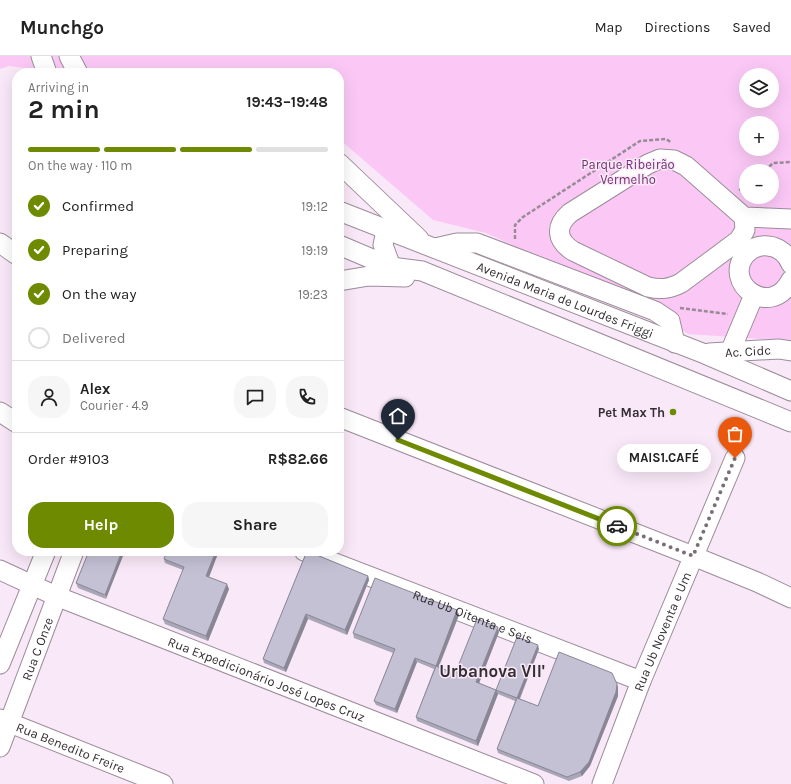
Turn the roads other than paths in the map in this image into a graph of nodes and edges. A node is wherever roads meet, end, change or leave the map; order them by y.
1 (41, 56) edge
2 (69, 56) edge
3 (45, 68) edge
4 (75, 68) edge
5 (344, 168) edge
6 (344, 213) edge
7 (744, 217) junction
8 (786, 219) edge
9 (386, 230) junction
10 (0, 243) edge
11 (430, 246) junction
12 (750, 246) junction
13 (344, 247) edge
14 (12, 251) edge
15 (791, 264) edge
16 (391, 267) junction
17 (422, 272) junction
18 (369, 276) junction
19 (344, 280) edge
20 (791, 280) edge
21 (754, 295) junction
22 (791, 351) edge
23 (730, 352) junction
24 (705, 354) junction
25 (791, 392) edge
26 (0, 412) edge
27 (344, 419) edge
28 (12, 420) edge
29 (791, 422) edge
30 (735, 458) dead end
31 (44, 556) edge
32 (72, 556) edge
33 (317, 556) edge
34 (693, 556) junction
35 (0, 570) edge
36 (32, 585) junction
37 (56, 596) junction
38 (791, 598) edge
39 (0, 664) edge
40 (641, 681) junction
41 (5, 721) edge
42 (0, 747) edge
43 (163, 784) edge
44 (534, 784) edge
45 (602, 784) edge

1 - 3 street
2 - 4 street
5 - 11 street
6 - 9 street, Avenida Maria de Lourdes Friggi
7 - 8 street
7 - 12 street
7 - 12 street
8 - 12 street
9 - 11 street, Avenida Maria de Lourdes Friggi
9 - 16 street
10 - 14 street
11 - 24 street, Avenida Maria de Lourdes Friggi
12 - 15 street
12 - 21 street
13 - 16 street
16 - 17 street
16 - 18 street
17 - 18 street
17 - 29 street
18 - 19 street
20 - 21 street
21 - 23 street
22 - 23 street, Ac. Cidc
23 - 24 street, Ac. Cidc
24 - 25 street, Avenida Maria de Lourdes Friggi
26 - 28 street
27 - 34 street
30 - 34 street, Rua Ub Noventa e Um
31 - 36 street
32 - 37 street, Rua C Onze
33 - 40 street, Rua Ub Oitenta e Seis
34 - 38 street
34 - 40 street, Rua Ub Noventa e Um
35 - 36 street, Rua Expedicionário José Lopes Cruz
36 - 37 street, Rua Expedicionário José Lopes Cruz
36 - 39 street
37 - 41 street, Rua C Onze
37 - 44 street, Rua Expedicionário José Lopes Cruz
40 - 45 street, Rua Ub Noventa e Um
41 - 42 street, Rua C Onze
41 - 43 street, Rua Benedito Freire

